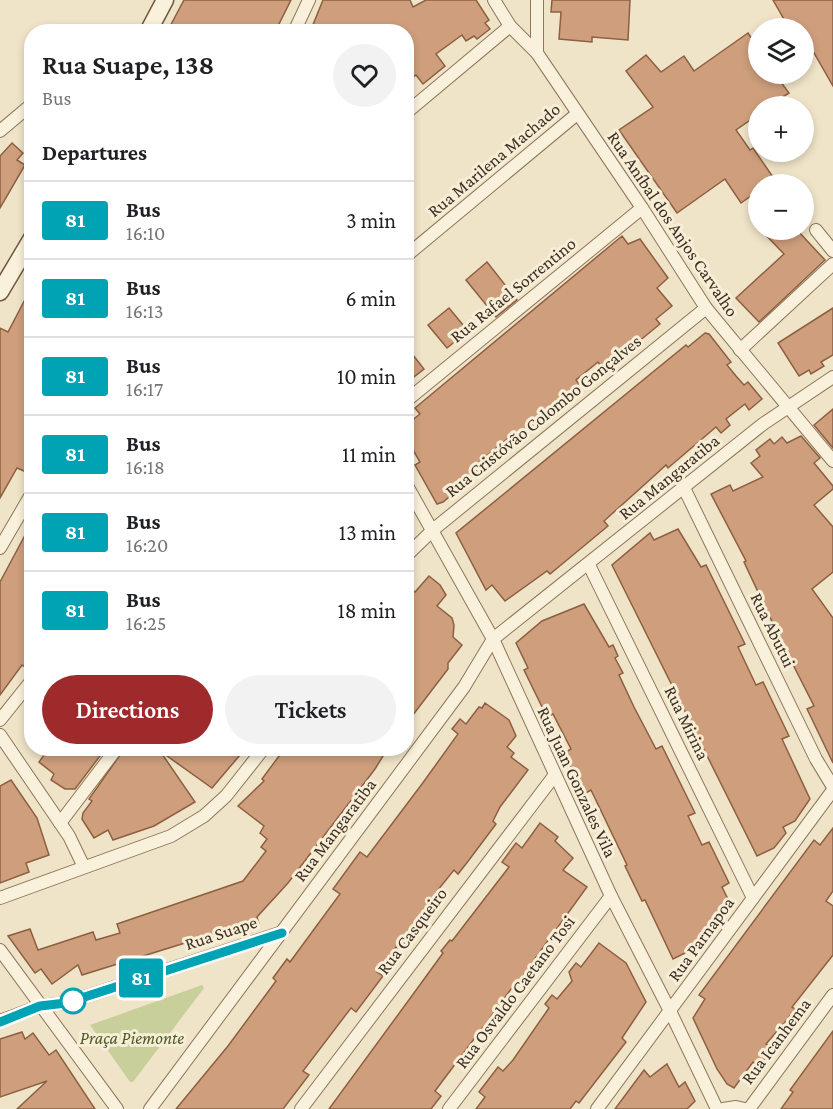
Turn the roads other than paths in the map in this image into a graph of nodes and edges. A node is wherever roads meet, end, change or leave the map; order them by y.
1 (165, 0) edge
2 (309, 0) edge
3 (494, 0) edge
4 (537, 0) edge
5 (152, 24) edge
6 (298, 24) edge
7 (510, 27) junction
8 (537, 53) junction
9 (414, 105) edge
10 (24, 111) edge
11 (577, 114) junction
12 (0, 131) edge
13 (642, 208) junction
14 (816, 230) dead end
15 (414, 249) edge
16 (833, 251) edge
17 (24, 252) edge
18 (833, 264) edge
19 (0, 292) edge
20 (706, 308) junction
21 (740, 350) junction
22 (833, 377) edge
23 (414, 394) edge
24 (787, 407) junction
25 (833, 461) edge
26 (684, 488) junction
27 (414, 497) edge
28 (24, 507) edge
29 (434, 529) junction
30 (0, 548) edge
31 (414, 548) edge
32 (589, 565) junction
33 (493, 639) junction
34 (24, 690) edge
35 (0, 720) edge
36 (0, 735) edge
37 (414, 755) edge
38 (111, 756) edge
39 (258, 756) edge
40 (413, 756) edge
41 (554, 776) junction
42 (833, 788) edge
43 (60, 823) junction
44 (84, 867) junction
45 (611, 897) junction
46 (0, 898) edge
47 (753, 898) junction
48 (282, 933) junction
49 (0, 950) edge
50 (833, 995) edge
51 (40, 1006) junction
52 (670, 1011) junction
53 (0, 1022) edge
54 (723, 1108) edge
55 (117, 1109) edge
56 (150, 1109) edge
57 (301, 1109) edge
58 (449, 1109) edge
59 (597, 1109) edge
60 (747, 1109) edge

1 - 5 street
2 - 6 street
3 - 7 street, Rua Aníbal dos Anjos Carvalho
4 - 8 street
7 - 8 street, Rua Aníbal dos Anjos Carvalho
7 - 9 street
8 - 11 street, Rua Aníbal dos Anjos Carvalho
10 - 12 street
11 - 13 street, Rua Aníbal dos Anjos Carvalho
11 - 15 street, Rua Marilena Machado
13 - 20 street, Rua Aníbal dos Anjos Carvalho
13 - 23 street, Rua Rafael Sorrentino
14 - 16 street
17 - 19 street
18 - 21 street
20 - 21 street, Rua Aníbal dos Anjos Carvalho
20 - 29 street, Rua Cristóvão Colombo Gonçalves
21 - 24 street, Rua Aníbal dos Anjos Carvalho
22 - 24 street, Rua Mangaratiba
24 - 25 street, Rua Aníbal dos Anjos Carvalho
24 - 26 street, Rua Mangaratiba
26 - 32 street, Rua Mangaratiba
26 - 42 street, Rua Abutui
27 - 29 street, Rua Juan Gonzales Vila
28 - 30 street
29 - 31 street, Rua Cristóvão Colombo Gonçalves
29 - 33 street, Rua Juan Gonzales Vila
32 - 33 street, Rua Mangaratiba
32 - 47 street, Rua Mirina
33 - 37 street, Rua Mangaratiba
33 - 41 street, Rua Juan Gonzales Vila
34 - 35 street
36 - 43 street
38 - 43 street
39 - 44 street
40 - 48 street, Rua Mangaratiba
41 - 45 street, Rua Juan Gonzales Vila
41 - 57 street, Rua Casqueiro
42 - 47 street, Rua Parnapoa
43 - 44 street
44 - 46 street
45 - 52 street, Rua Juan Gonzales Vila
45 - 58 street, Rua Osvaldo Caetano Tosi
47 - 52 street, Rua Parnapoa
48 - 51 street, Rua Suape
48 - 56 street, Rua Mangaratiba
49 - 51 street
50 - 60 street, Rua Icanhema
51 - 53 street, Rua Suape
51 - 55 street
52 - 54 street, Rua Juan Gonzales Vila
52 - 59 street, Rua Parnapoa
54 - 60 street

